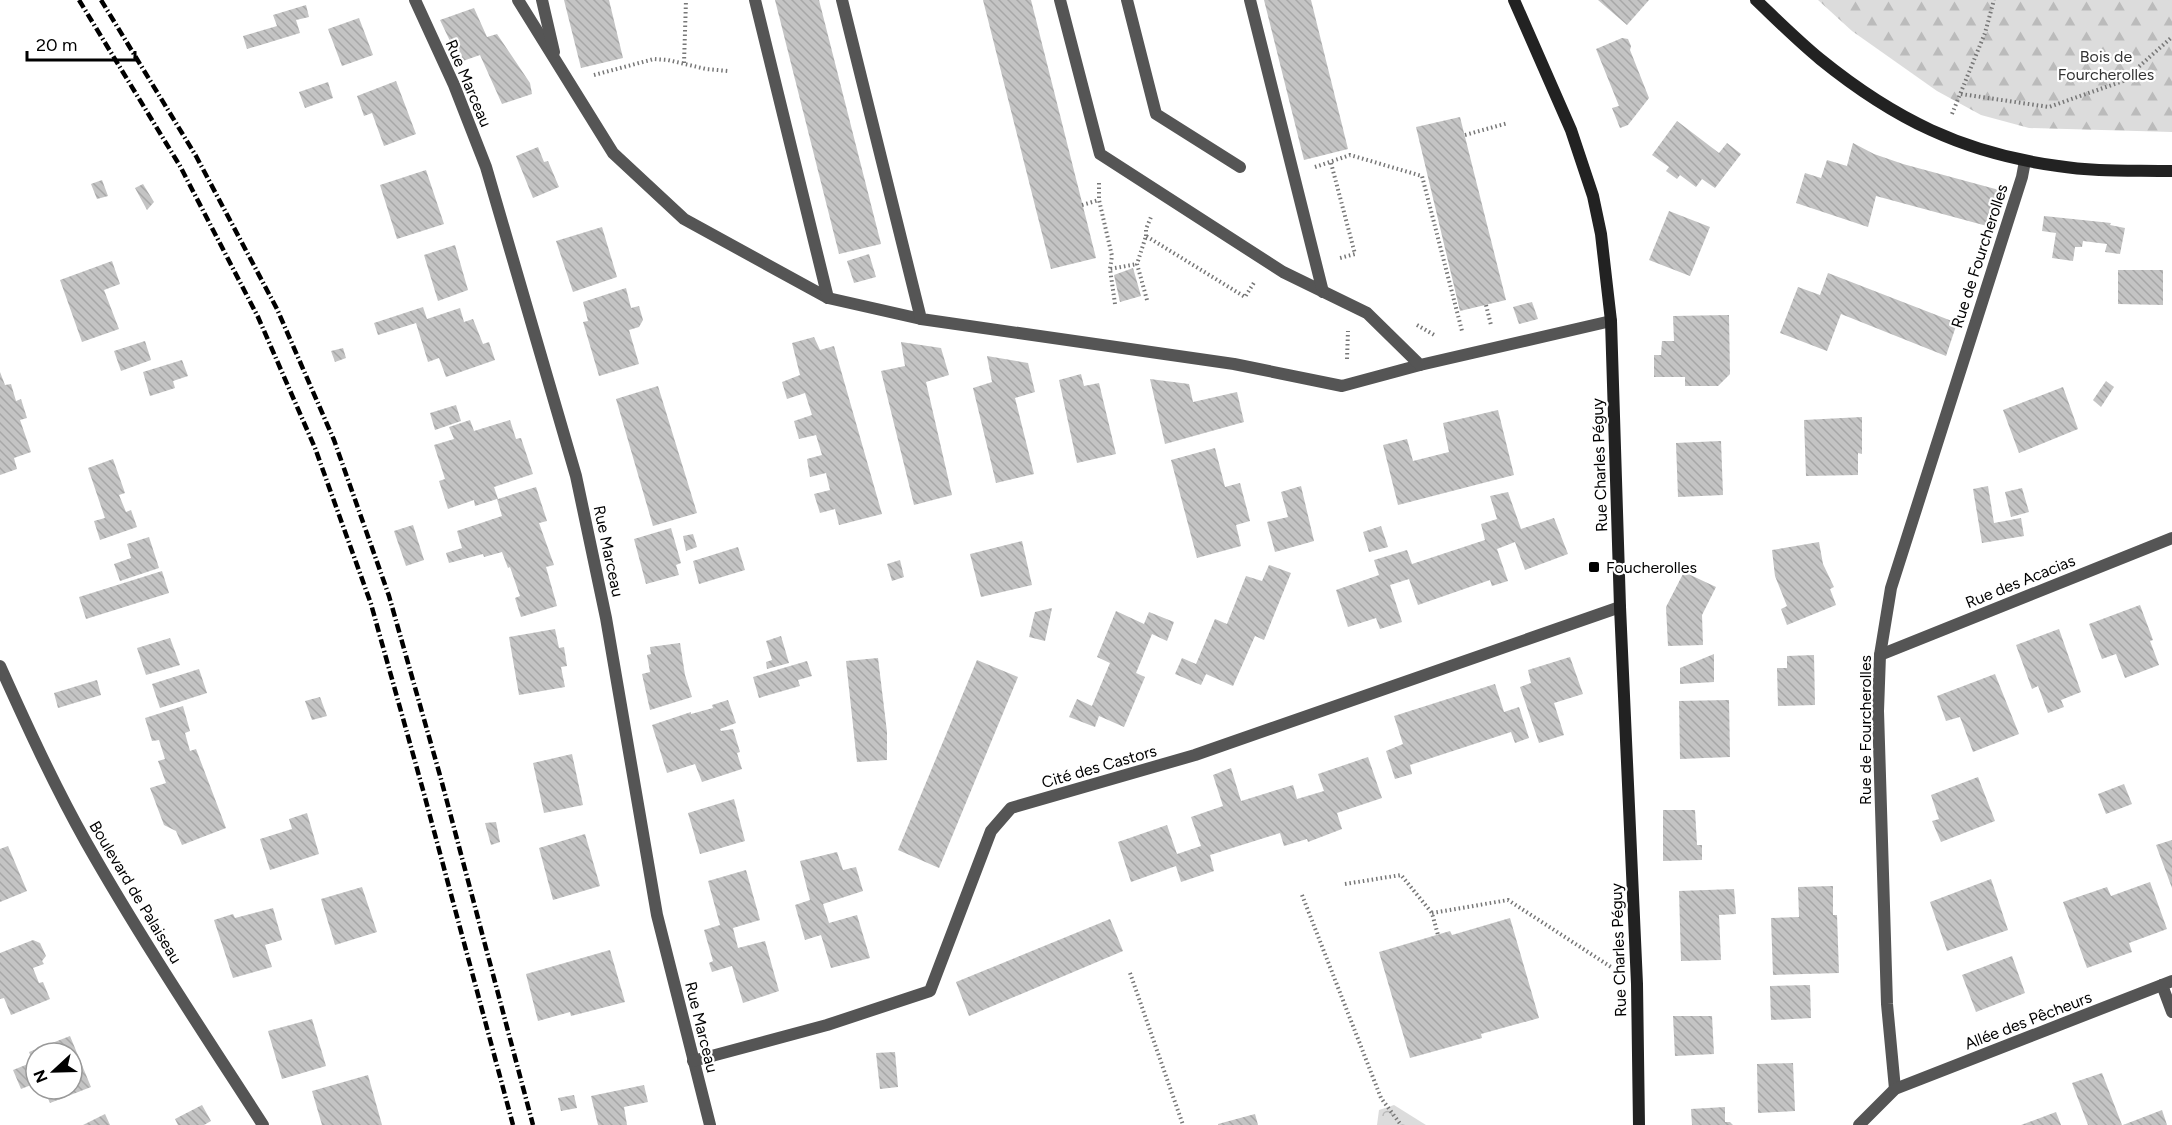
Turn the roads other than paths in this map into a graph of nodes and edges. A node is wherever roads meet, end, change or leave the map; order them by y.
1 (415, 0) edge
2 (518, 0) edge
3 (542, 0) edge
4 (755, 0) edge
5 (842, 0) edge
6 (1060, 0) edge
7 (1127, 0) edge
8 (1250, 0) edge
9 (1514, 0) edge
10 (1756, 0) edge
11 (556, 62) junction
12 (2025, 160) junction
13 (1240, 167) dead end
14 (2172, 171) edge
15 (1323, 292) junction
16 (828, 298) junction
17 (921, 319) junction
18 (1611, 321) junction
19 (1420, 365) junction
20 (2172, 538) edge
21 (1620, 607) junction
22 (1880, 655) junction
23 (0, 666) edge
24 (2167, 983) edge
25 (2172, 1012) edge
26 (693, 1061) junction
27 (1895, 1089) junction
28 (263, 1125) edge
29 (710, 1125) edge
30 (1639, 1125) edge
31 (1859, 1125) edge

1 - 26 street, Rue Marceau
2 - 11 street
3 - 11 street
4 - 16 street
5 - 17 street
6 - 15 street
7 - 13 street
8 - 15 street
9 - 18 street, Rue Charles Péguy
10 - 12 street
11 - 16 street
12 - 14 street
12 - 22 street, Rue de Fourcherolles
15 - 19 street
16 - 17 street
17 - 19 street
18 - 19 street
18 - 21 street, Rue Charles Péguy
20 - 22 street, Rue des Acacias
21 - 26 street, Cité des Castors
21 - 30 street, Rue Charles Péguy
22 - 27 street, Rue de Fourcherolles
23 - 28 street, Boulevard de Palaiseau
24 - 25 street
24 - 27 street, Allée des Pêcheurs
26 - 29 street, Rue Marceau
27 - 31 street

